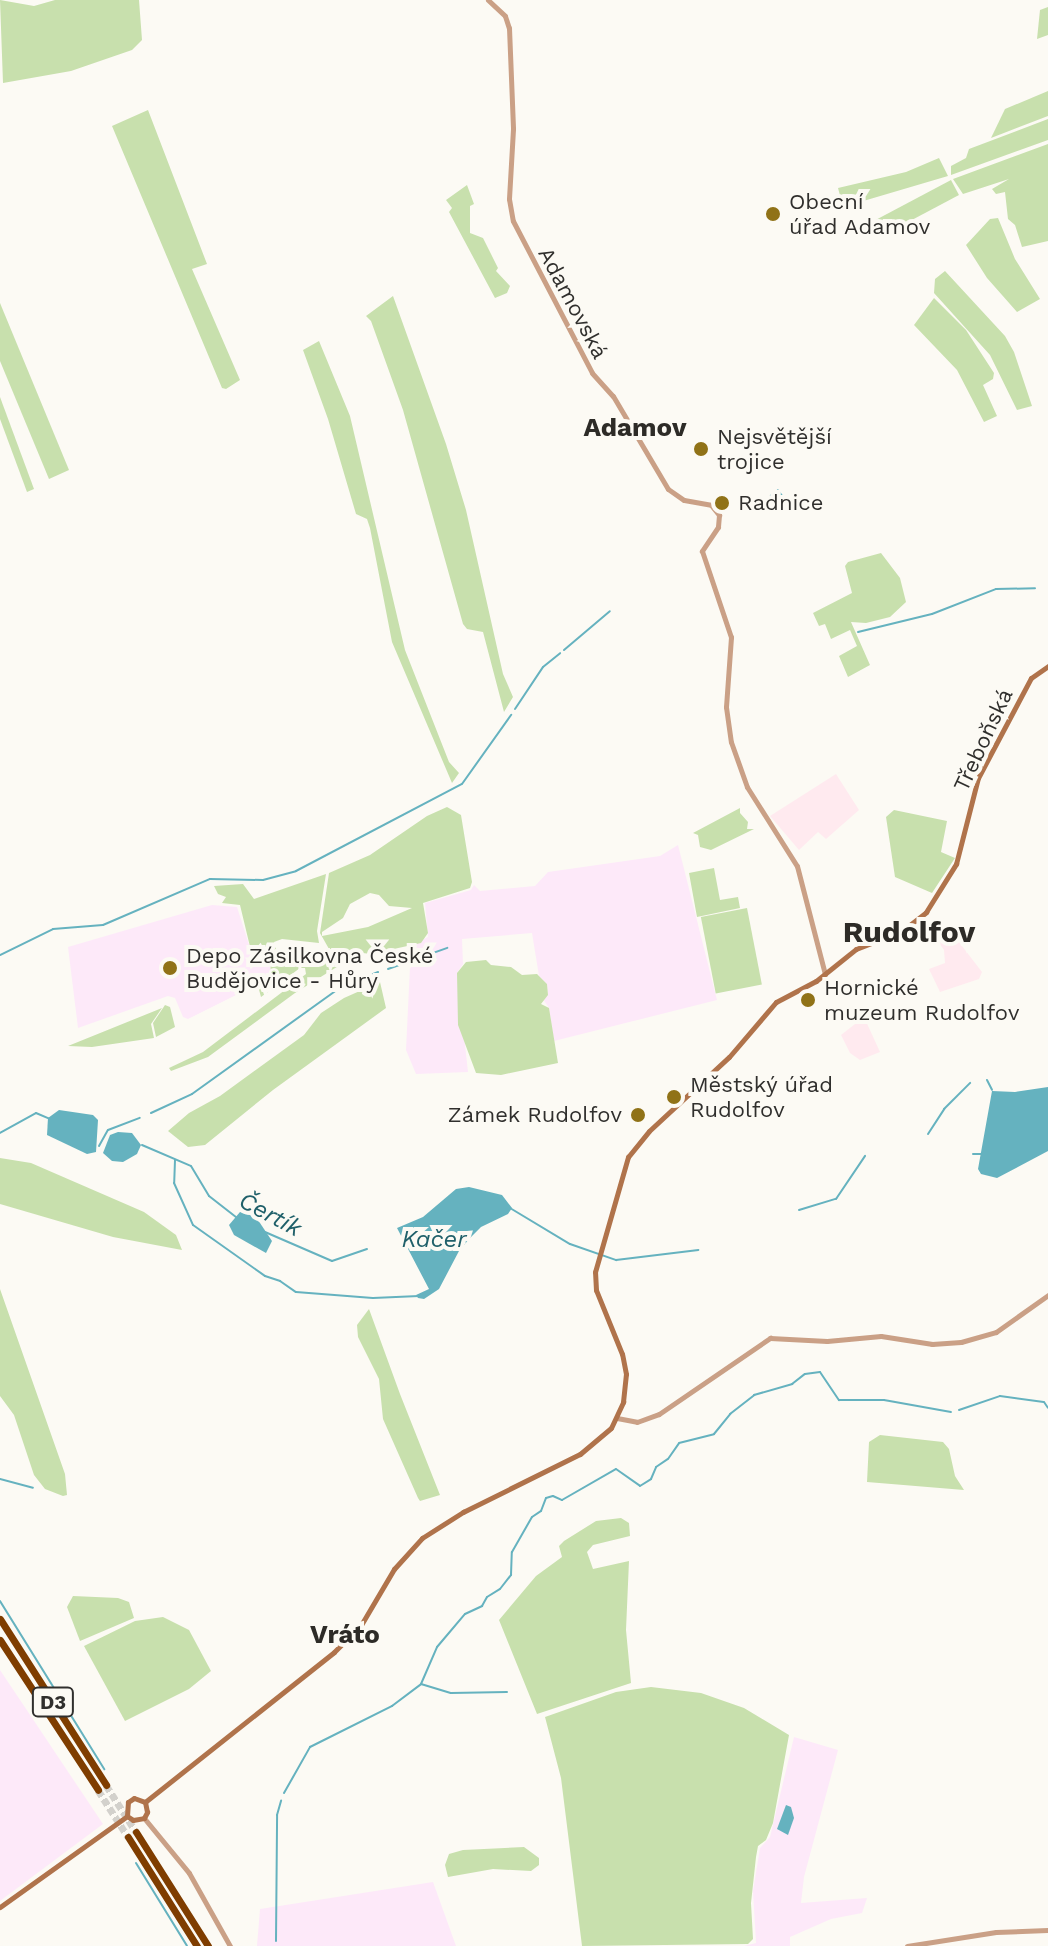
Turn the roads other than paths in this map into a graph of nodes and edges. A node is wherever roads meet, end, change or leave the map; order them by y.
1 (488, 0) edge
2 (1048, 666) edge
3 (825, 974) junction
4 (1048, 1295) edge
5 (617, 1418) junction
6 (0, 1619) edge
7 (0, 1640) edge
8 (106, 1785) tunnel mouth
9 (98, 1790) tunnel mouth
10 (145, 1802) junction
11 (127, 1816) junction
12 (144, 1818) junction
13 (136, 1832) tunnel mouth
14 (128, 1837) tunnel mouth
15 (0, 1907) edge
16 (1048, 1930) edge
17 (197, 1946) edge
18 (208, 1946) edge
19 (230, 1946) edge
20 (907, 1946) edge

1 - 3 street, Adamovská
2 - 3 main road, Třeboňská
3 - 5 main road, Třeboňská
4 - 5 street
5 - 10 main road
6 - 8 highway, D3
7 - 9 highway, D3
10 - 11 main road
10 - 12 main road
11 - 12 main road
11 - 15 main road
12 - 19 street
13 - 18 highway
14 - 17 highway
16 - 20 street

